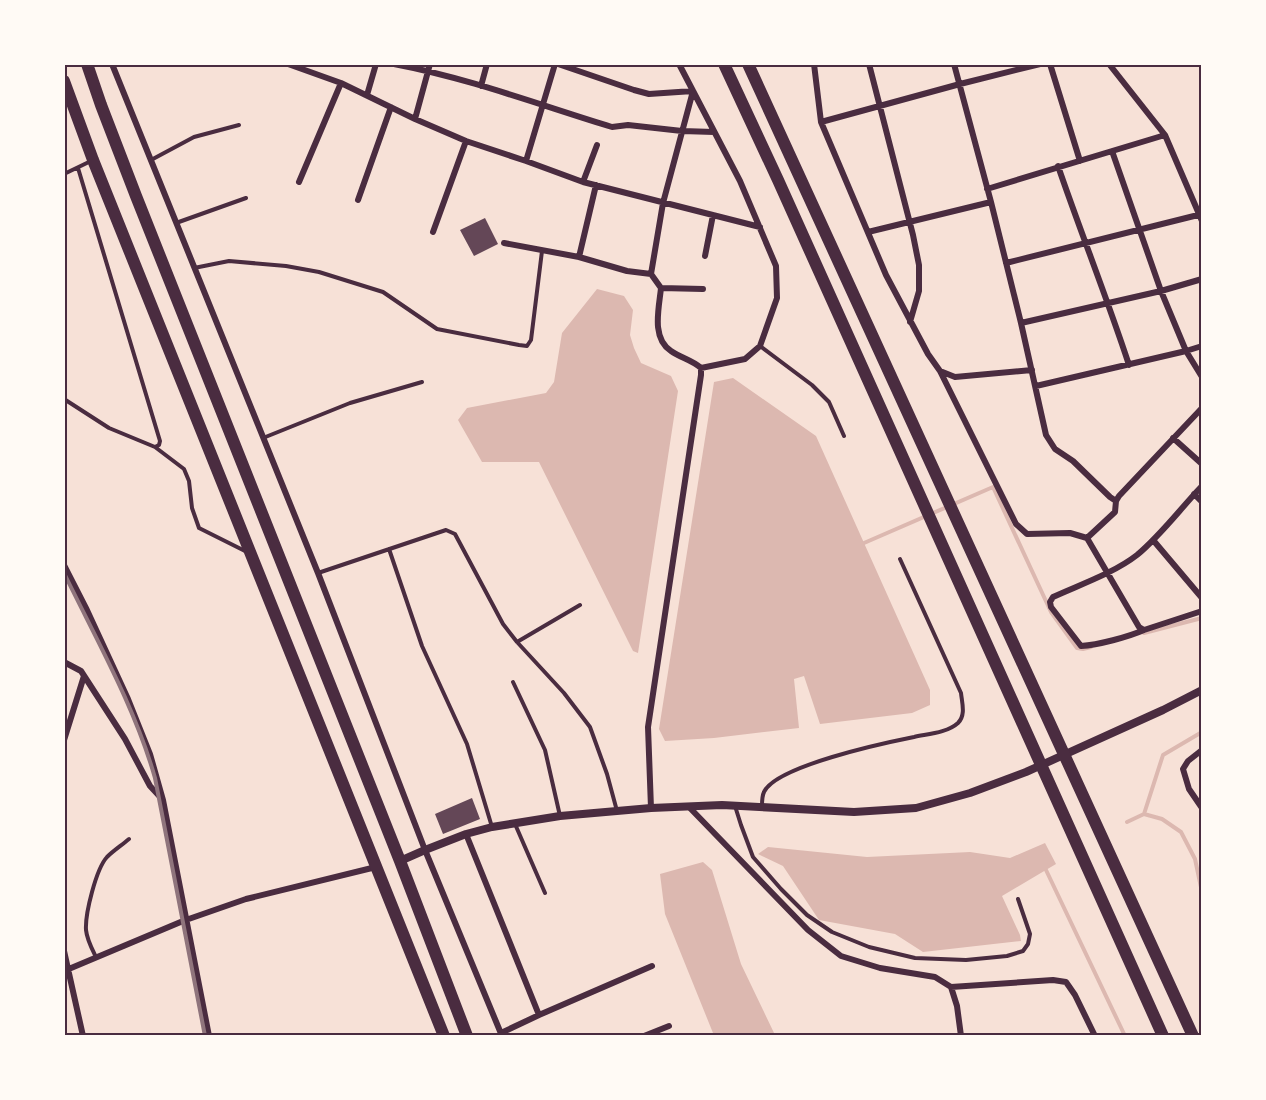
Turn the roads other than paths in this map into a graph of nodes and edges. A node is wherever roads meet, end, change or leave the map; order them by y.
1 (87, 64) edge
2 (112, 64) edge
3 (288, 64) edge
4 (376, 64) edge
5 (394, 64) edge
6 (487, 64) edge
7 (557, 64) edge
8 (679, 64) edge
9 (724, 64) edge
10 (748, 64) edge
11 (814, 64) edge
12 (869, 64) edge
13 (954, 64) edge
14 (1040, 64) edge
15 (1050, 64) edge
16 (1109, 64) edge
17 (429, 68) edge
18 (64, 81) edge
19 (341, 83) junction
20 (960, 84) junction
21 (481, 86) junction
22 (693, 91) junction
23 (367, 95) junction
24 (542, 105) junction
25 (879, 106) junction
26 (391, 107) junction
27 (415, 119) junction
28 (821, 122) junction
29 (239, 124) dead end
30 (682, 131) junction
31 (714, 132) junction
32 (1165, 135) junction
33 (466, 141) junction
34 (597, 145) dead end
35 (1112, 151) junction
36 (93, 160) junction
37 (151, 160) junction
38 (526, 161) junction
39 (1080, 161) junction
40 (1058, 166) junction
41 (78, 168) junction
42 (64, 174) edge
43 (299, 182) dead end
44 (583, 182) junction
45 (596, 185) junction
46 (987, 189) junction
47 (246, 198) dead end
48 (358, 200) dead end
49 (663, 202) junction
50 (991, 202) junction
51 (1200, 214) edge
52 (713, 215) junction
53 (910, 221) junction
54 (1202, 221) edge
55 (176, 223) junction
56 (760, 227) junction
57 (1139, 229) junction
58 (433, 232) dead end
59 (868, 232) junction
60 (504, 243) dead end
61 (1085, 243) junction
62 (542, 250) junction
63 (705, 256) dead end
64 (579, 258) junction
65 (1006, 263) junction
66 (194, 268) junction
67 (651, 274) junction
68 (1202, 279) edge
69 (661, 288) junction
70 (703, 290) dead end
71 (1161, 291) junction
72 (1109, 303) junction
73 (910, 322) junction
74 (1021, 323) junction
75 (760, 346) junction
76 (1202, 346) edge
77 (1186, 351) junction
78 (1128, 365) junction
79 (701, 368) junction
80 (1032, 370) junction
81 (940, 371) junction
82 (1202, 377) edge
83 (422, 382) dead end
84 (1036, 386) junction
85 (64, 399) edge
86 (1202, 408) edge
87 (844, 436) dead end
88 (263, 438) junction
89 (1173, 438) junction
90 (155, 447) junction
91 (1202, 464) edge
92 (1202, 486) edge
93 (1194, 494) junction
94 (1116, 501) junction
95 (1202, 502) edge
96 (1087, 538) junction
97 (1153, 540) junction
98 (389, 549) junction
99 (252, 555) junction
100 (900, 559) dead end
101 (64, 565) edge
102 (1106, 572) junction
103 (318, 573) junction
104 (1202, 598) edge
105 (580, 605) dead end
106 (1202, 611) edge
107 (1144, 630) junction
108 (517, 642) junction
109 (64, 662) edge
110 (84, 676) junction
111 (513, 682) dead end
112 (1202, 690) edge
113 (64, 740) edge
114 (1202, 750) edge
115 (163, 801) junction
116 (735, 805) junction
117 (689, 807) junction
118 (762, 807) junction
119 (651, 808) junction
120 (1202, 808) edge
121 (617, 811) junction
122 (560, 816) junction
123 (514, 823) junction
124 (492, 826) junction
125 (466, 834) junction
126 (129, 839) dead end
127 (425, 850) junction
128 (400, 861) junction
129 (378, 867) junction
130 (545, 893) dead end
131 (1018, 898) dead end
132 (186, 920) junction
133 (64, 951) edge
134 (96, 957) junction
135 (652, 966) dead end
136 (66, 970) edge
137 (951, 987) junction
138 (539, 1015) junction
139 (669, 1026) dead end
140 (501, 1034) edge
141 (83, 1035) edge
142 (209, 1035) edge
143 (444, 1035) edge
144 (467, 1035) edge
145 (644, 1035) edge
146 (961, 1035) edge
147 (1095, 1035) edge
148 (1163, 1035) edge
149 (1193, 1035) edge

1 - 128 highway
2 - 37 street
3 - 19 street
4 - 23 street
5 - 17 street
6 - 21 street
7 - 22 street
7 - 24 street
8 - 22 street
9 - 148 highway
10 - 149 highway
11 - 28 street
12 - 25 street
13 - 20 street
14 - 20 street
15 - 39 street
16 - 32 street
17 - 21 street
17 - 27 street
18 - 36 highway
19 - 23 street
19 - 43 street
20 - 25 street
20 - 46 street
21 - 24 street
22 - 30 street
22 - 31 street
23 - 26 street
24 - 30 street
24 - 38 street
25 - 28 street
25 - 53 street
26 - 27 street
26 - 48 street
27 - 33 street
28 - 59 street
29 - 37 lane
30 - 31 street
30 - 49 street
31 - 56 street
32 - 35 street
32 - 51 street
33 - 38 street
33 - 58 street
34 - 44 street
35 - 39 street
35 - 57 street
36 - 41 lane
36 - 99 highway
37 - 55 street
38 - 44 street
39 - 40 street
40 - 46 street
40 - 61 street
41 - 42 lane
41 - 90 lane
44 - 45 street
45 - 49 street
45 - 64 street
46 - 50 street
47 - 55 lane
49 - 52 street
49 - 67 street
50 - 53 street
50 - 65 street
51 - 54 street
51 - 57 street
52 - 56 street
52 - 63 street
53 - 59 street
53 - 73 street
55 - 66 street
56 - 75 street
57 - 61 street
57 - 71 street
59 - 73 street
60 - 62 street
61 - 65 street
61 - 72 street
62 - 64 street
62 - 66 lane
64 - 67 street
65 - 74 street
66 - 88 street
67 - 69 street
68 - 71 street
69 - 70 street
69 - 79 street
71 - 72 street
71 - 77 street
72 - 74 street
72 - 78 street
73 - 81 street
74 - 80 street
75 - 79 street
75 - 87 lane
76 - 77 street
77 - 78 street
77 - 82 street
78 - 84 street
79 - 119 street
80 - 81 street
80 - 84 street
81 - 96 street
83 - 88 lane
84 - 94 street
85 - 90 lane
86 - 89 street
88 - 103 street
89 - 91 street
89 - 94 street
90 - 99 lane
92 - 93 street
93 - 95 street
93 - 97 street
94 - 96 street
96 - 102 street
97 - 102 street
97 - 104 street
98 - 103 lane
98 - 108 lane
98 - 124 lane
99 - 129 highway
100 - 118 lane
101 - 115 street
102 - 107 street
102 - 107 street
103 - 127 street
105 - 108 lane
106 - 107 street
108 - 121 lane
109 - 110 street
110 - 113 street
110 - 115 street
111 - 122 lane
112 - 118 street
114 - 120 street
115 - 132 street
116 - 117 street
116 - 118 street
116 - 131 lane
117 - 119 street
117 - 137 street
119 - 121 street
121 - 122 street
122 - 123 street
123 - 124 street
123 - 130 lane
124 - 125 street
125 - 127 street
125 - 138 street
126 - 134 lane
127 - 128 street
127 - 140 street
128 - 144 highway
129 - 132 street
129 - 143 highway
132 - 134 street
132 - 142 street
133 - 136 street
134 - 136 street
135 - 138 street
136 - 141 street
137 - 146 street
137 - 147 street
138 - 140 street
139 - 145 street

